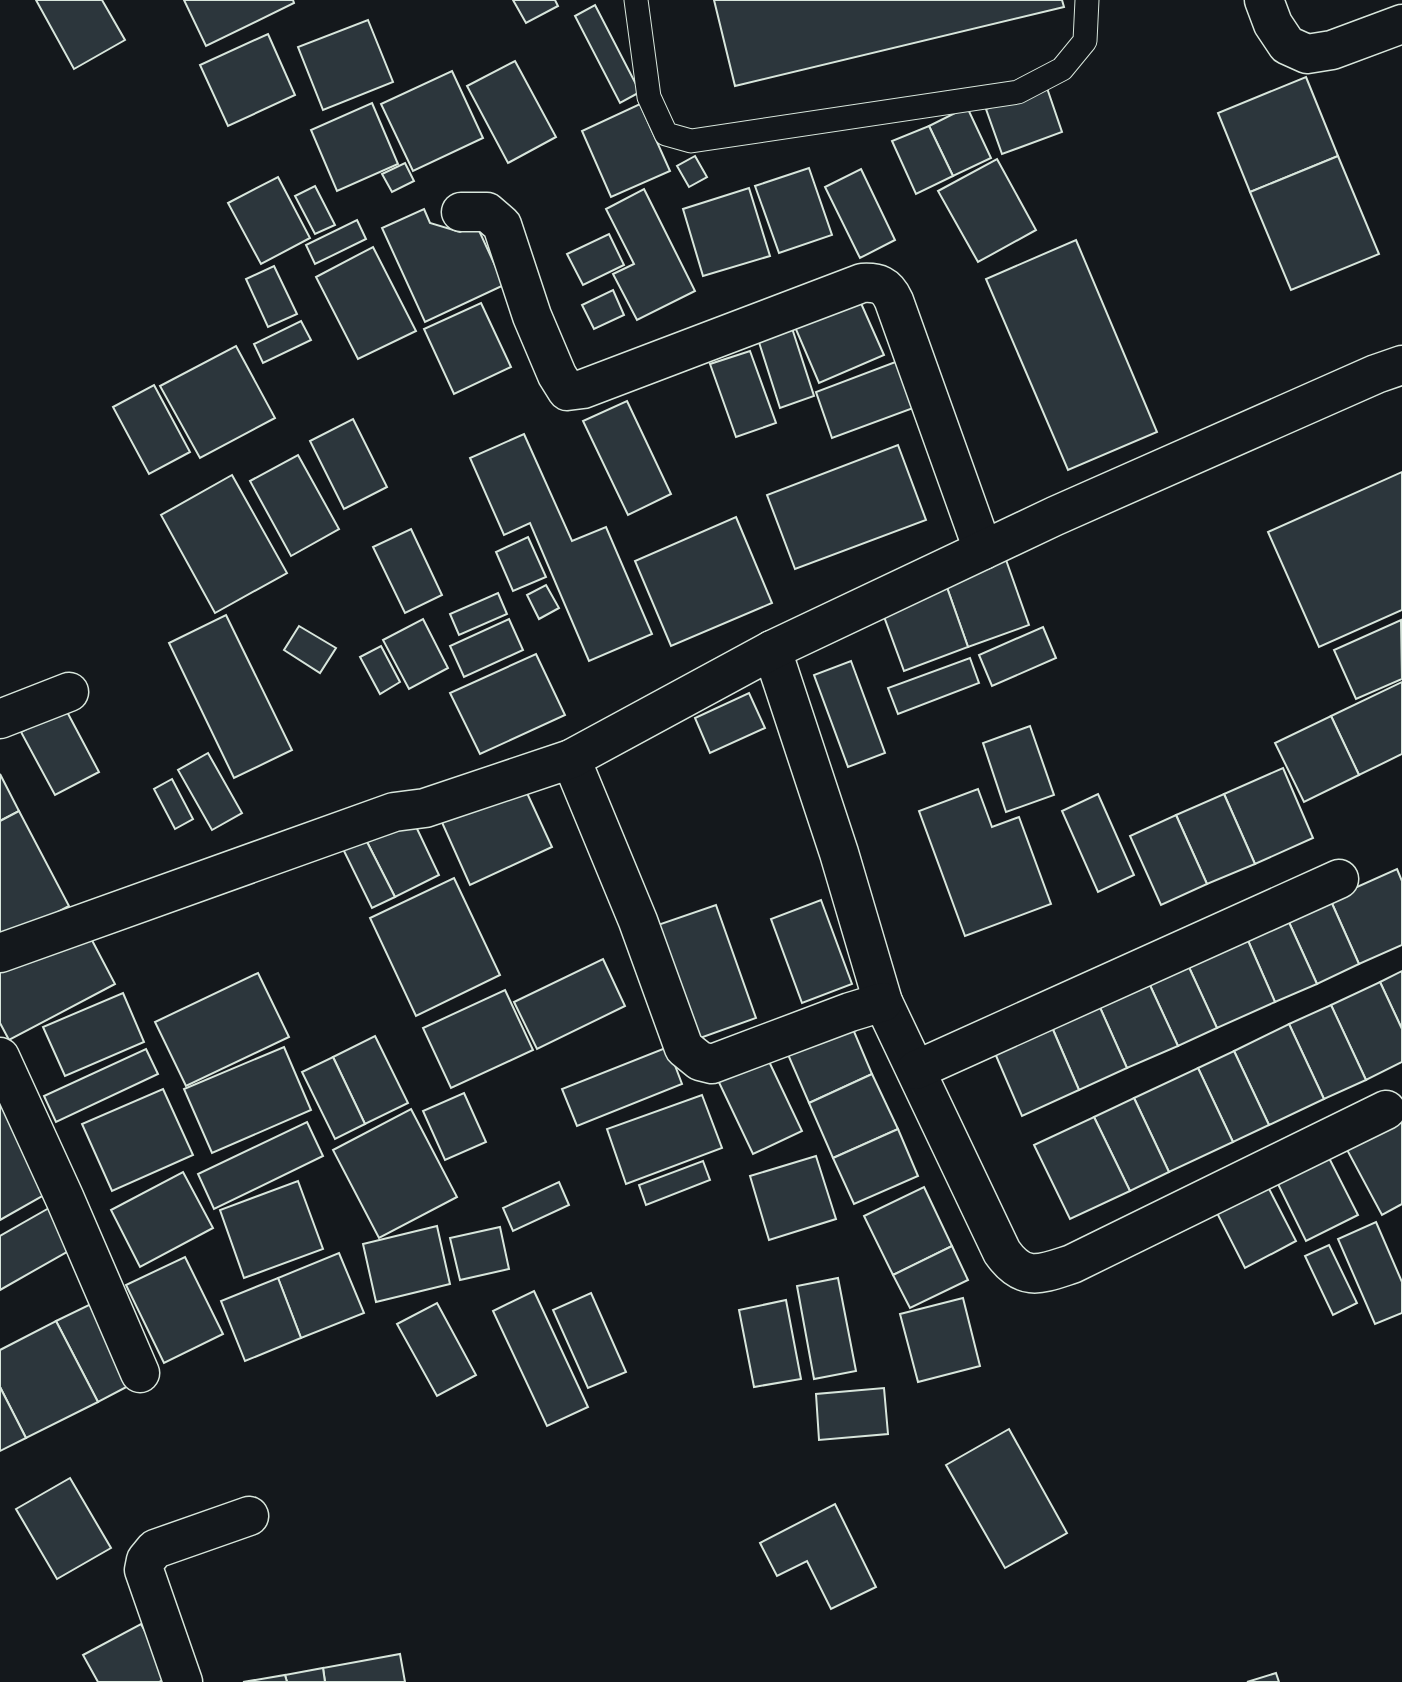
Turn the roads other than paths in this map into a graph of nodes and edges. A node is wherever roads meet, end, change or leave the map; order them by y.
1 (636, 0) edge
2 (1087, 0) edge
3 (1264, 0) edge
4 (1402, 24) edge
5 (461, 212) dead end
6 (1402, 365) edge
7 (983, 550) junction
8 (772, 650) junction
9 (69, 692) dead end
10 (0, 719) edge
11 (571, 759) junction
12 (1339, 879) dead end
13 (0, 953) edge
14 (883, 1002) junction
15 (0, 1057) edge
16 (916, 1070) junction
17 (1386, 1111) dead end
18 (140, 1373) dead end
19 (249, 1516) dead end
20 (183, 1682) edge

1 - 2 lane
3 - 4 street
5 - 7 street
6 - 7 street
7 - 8 street
8 - 11 street
8 - 14 street
9 - 10 street
11 - 13 street
11 - 14 street
12 - 16 street
14 - 16 street
15 - 18 street
16 - 17 street
19 - 20 street

